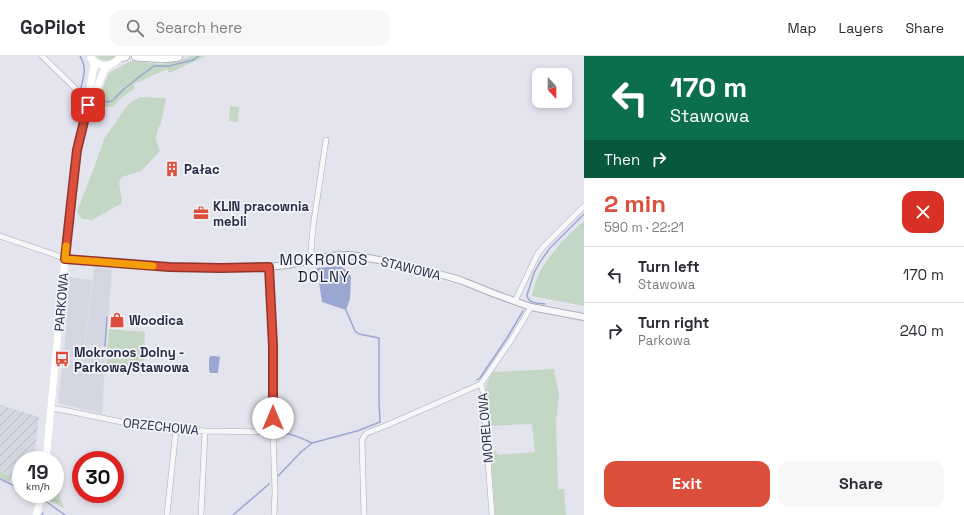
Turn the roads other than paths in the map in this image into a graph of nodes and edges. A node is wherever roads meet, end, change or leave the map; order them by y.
1 (42, 56) edge
2 (122, 56) edge
3 (136, 56) edge
4 (178, 56) edge
5 (92, 58) edge
6 (110, 65) junction
7 (90, 97) junction
8 (326, 140) dead end
9 (584, 206) edge
10 (0, 236) edge
11 (65, 259) junction
12 (312, 260) junction
13 (269, 267) junction
14 (515, 302) junction
15 (531, 307) junction
16 (584, 317) edge
17 (481, 384) junction
18 (51, 408) junction
19 (176, 429) junction
20 (205, 431) junction
21 (273, 432) junction
22 (47, 451) edge
23 (40, 503) edge
24 (36, 515) edge
25 (167, 515) edge
26 (201, 515) edge
27 (274, 515) edge
28 (364, 515) edge
29 (492, 515) edge

1 - 7 street
2 - 6 main road
3 - 4 highway
5 - 6 main road
5 - 7 main road, PARKOWA
6 - 7 main road, PARKOWA
7 - 11 main road, PARKOWA
8 - 12 street
9 - 14 street
10 - 11 street
11 - 13 street, STAWOWA
11 - 18 main road, PARKOWA
12 - 13 street, STAWOWA
12 - 14 street, STAWOWA
13 - 21 street
14 - 15 street, STAWOWA
15 - 16 street, STAWOWA
15 - 17 street, MORELOWA
17 - 28 street
17 - 29 street, MORELOWA
18 - 19 street, ORZECHOWA
18 - 22 main road, PARKOWA
19 - 20 street, ORZECHOWA
19 - 25 street
20 - 21 street, ORZECHOWA
20 - 26 street
21 - 27 street
23 - 24 main road

